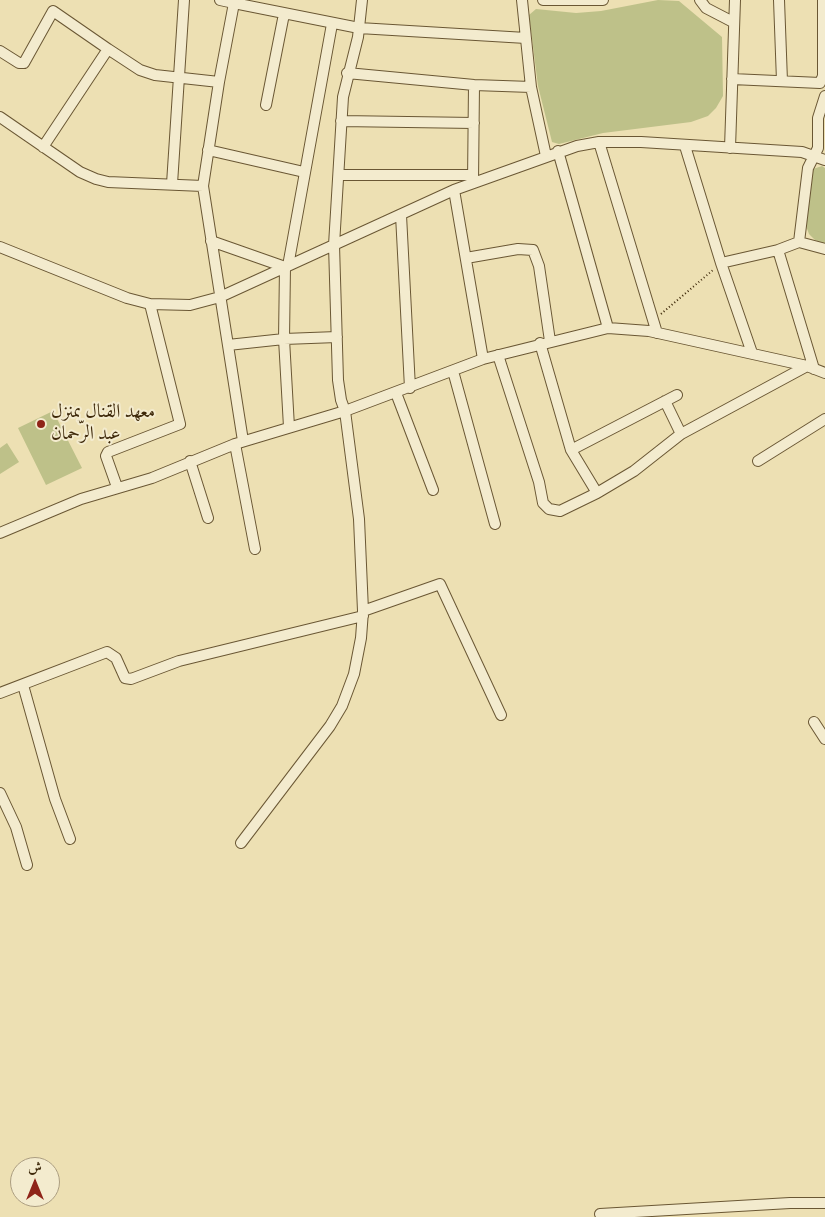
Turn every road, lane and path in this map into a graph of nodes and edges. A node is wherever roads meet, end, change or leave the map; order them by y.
1 (184, 0) edge
2 (220, 0) edge
3 (362, 0) edge
4 (522, 0) edge
5 (543, 0) edge
6 (603, 0) edge
7 (700, 0) edge
8 (735, 0) edge
9 (780, 0) edge
10 (823, 0) edge
11 (587, 1) edge
12 (234, 3) junction
13 (824, 12) edge
14 (284, 14) junction
15 (732, 22) junction
16 (332, 24) junction
17 (359, 28) junction
18 (526, 38) junction
19 (108, 48) junction
20 (0, 52) edge
21 (348, 73) junction
22 (179, 76) junction
23 (732, 79) junction
24 (782, 81) junction
25 (219, 82) junction
26 (474, 85) junction
27 (823, 86) edge
28 (531, 87) junction
29 (825, 96) edge
30 (266, 106) dead end
31 (0, 117) edge
32 (342, 121) junction
33 (474, 123) junction
34 (599, 142) junction
35 (685, 146) junction
36 (43, 147) junction
37 (730, 148) junction
38 (208, 150) junction
39 (558, 151) junction
40 (815, 155) junction
41 (546, 156) junction
42 (825, 160) edge
43 (304, 172) junction
44 (339, 175) junction
45 (473, 179) junction
46 (172, 184) junction
47 (203, 186) junction
48 (454, 190) junction
49 (401, 215) junction
50 (211, 241) junction
51 (799, 242) junction
52 (334, 245) junction
53 (0, 247) edge
54 (825, 249) edge
55 (778, 250) junction
56 (466, 258) junction
57 (721, 264) junction
58 (286, 266) junction
59 (220, 298) junction
60 (150, 304) junction
61 (654, 320) junction
62 (608, 328) junction
63 (658, 333) junction
64 (336, 337) junction
65 (284, 339) junction
66 (545, 342) junction
67 (228, 345) junction
68 (752, 353) junction
69 (498, 355) junction
70 (483, 359) junction
71 (811, 367) junction
72 (453, 371) junction
73 (825, 373) edge
74 (410, 388) junction
75 (396, 393) junction
76 (677, 394) dead end
77 (664, 401) junction
78 (346, 411) junction
79 (825, 419) edge
80 (289, 427) junction
81 (681, 434) junction
82 (239, 443) junction
83 (570, 450) junction
84 (190, 461) junction
85 (758, 461) dead end
86 (117, 487) junction
87 (433, 490) dead end
88 (597, 493) junction
89 (208, 518) dead end
90 (494, 524) dead end
91 (0, 533) edge
92 (255, 549) dead end
93 (363, 613) junction
94 (23, 685) junction
95 (0, 694) edge
96 (500, 715) dead end
97 (814, 722) dead end
98 (825, 739) edge
99 (0, 792) edge
100 (70, 839) dead end
101 (241, 843) dead end
102 (27, 865) dead end
103 (825, 1203) edge
104 (600, 1214) dead end

1 - 22 street
2 - 12 street
3 - 17 street
4 - 18 street
5 - 11 street
6 - 11 street
7 - 15 street
8 - 15 street
9 - 24 street
10 - 13 street
12 - 14 street
12 - 25 street
13 - 27 street
14 - 16 street
14 - 30 street
15 - 23 street
16 - 17 street
16 - 43 street
17 - 18 street
17 - 21 street
18 - 28 street
19 - 20 street
19 - 22 street
19 - 36 street
21 - 26 street
21 - 32 street
22 - 25 street
22 - 46 street
23 - 24 street
23 - 37 street
24 - 27 street
25 - 38 street
26 - 28 street
26 - 33 street
28 - 41 street
29 - 40 street
31 - 36 street
32 - 33 street
32 - 44 street
33 - 45 street
34 - 35 street
34 - 39 street
34 - 61 street
35 - 37 street
35 - 57 street
36 - 46 street
37 - 40 street
38 - 43 street
38 - 47 street
39 - 41 street
39 - 62 street
40 - 42 street
40 - 51 street
41 - 45 street
43 - 58 street
44 - 45 street
44 - 52 street
45 - 48 street
46 - 47 street
47 - 50 street
48 - 49 street
48 - 56 street
49 - 52 street
49 - 74 street
50 - 58 street
50 - 59 street
51 - 54 street
51 - 55 street
52 - 58 street
52 - 64 street
53 - 60 street
55 - 57 street
55 - 71 street
56 - 66 street
56 - 70 street
57 - 61 path
57 - 68 street
58 - 59 street
58 - 65 street
59 - 60 street
59 - 67 street
60 - 86 street
61 - 63 street
62 - 63 street
62 - 66 street
63 - 68 street
64 - 65 street
64 - 78 street
65 - 67 street
65 - 80 street
66 - 69 street
66 - 83 street
67 - 82 street
68 - 71 street
69 - 70 street
69 - 88 street
70 - 72 street
71 - 73 street
71 - 81 street
72 - 74 street
72 - 90 street
74 - 75 street
75 - 78 street
75 - 87 street
76 - 77 street
77 - 81 street
77 - 83 street
78 - 80 street
78 - 93 street
79 - 85 street
80 - 82 street
81 - 88 street
82 - 84 street
82 - 92 street
83 - 88 street
84 - 86 street
84 - 89 street
86 - 91 street
93 - 94 street
93 - 96 street
93 - 101 street
94 - 95 street
94 - 100 street
97 - 98 street
99 - 102 street
103 - 104 street

